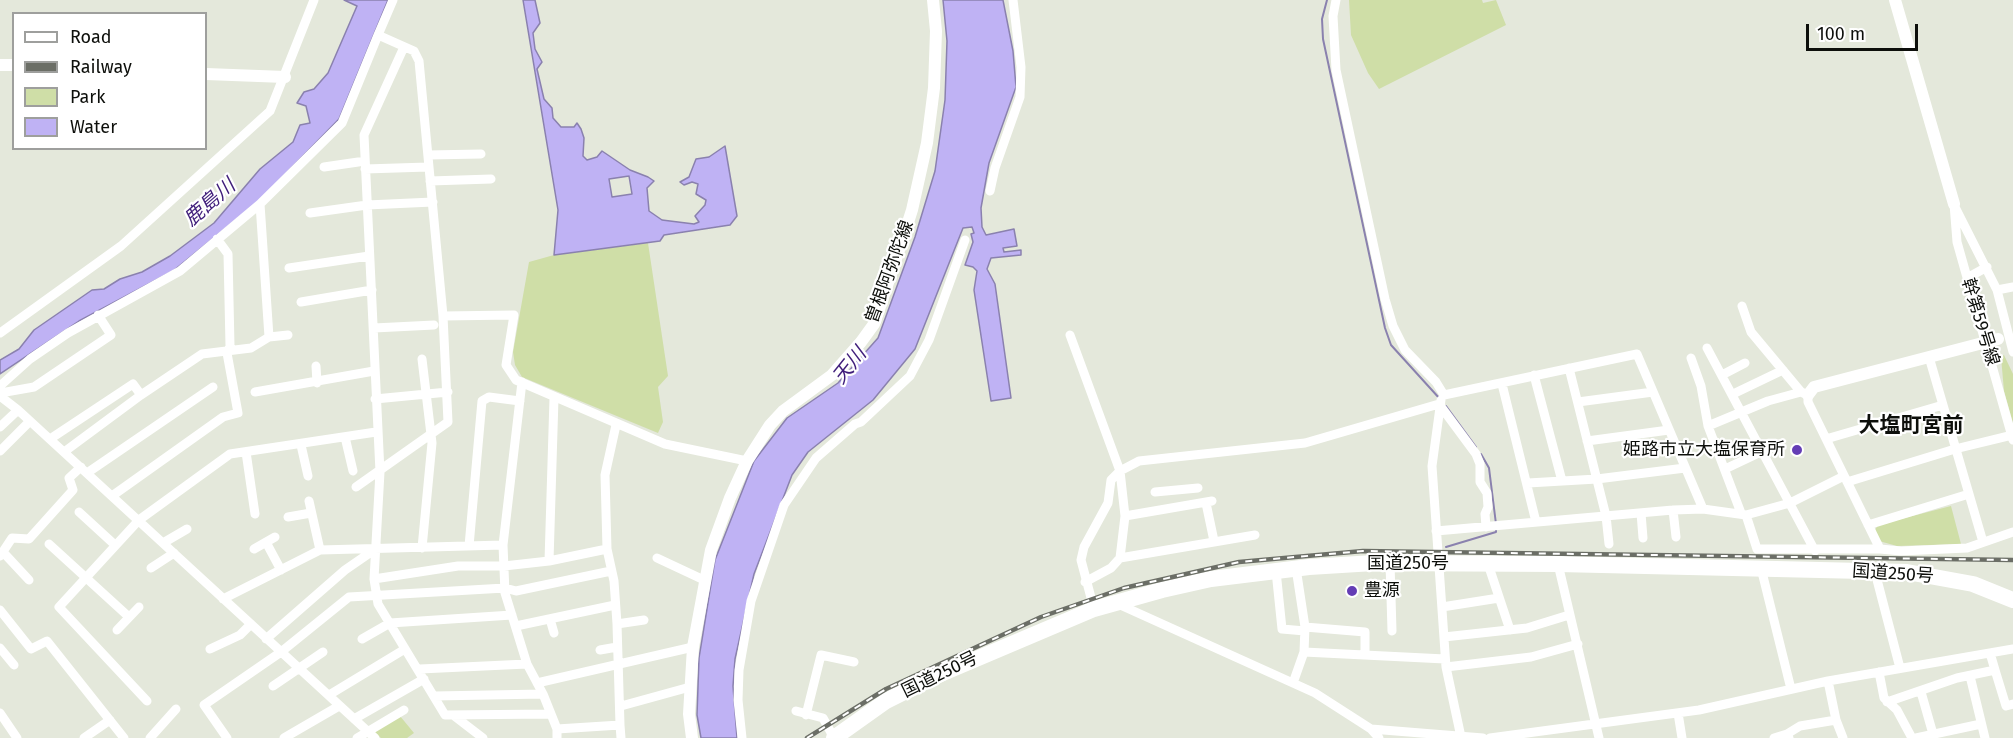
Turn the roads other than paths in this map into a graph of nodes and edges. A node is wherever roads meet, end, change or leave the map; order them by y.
1 (315, 0) edge
2 (393, 0) edge
3 (933, 0) edge
4 (1013, 0) edge
5 (1336, 0) edge
6 (1895, 0) edge
7 (378, 34) junction
8 (404, 46) junction
9 (207, 74) edge
10 (285, 77) junction
11 (481, 154) dead end
12 (428, 155) junction
13 (365, 165) junction
14 (324, 167) dead end
15 (428, 167) junction
16 (485, 177) dead end
17 (430, 181) junction
18 (990, 191) dead end
19 (433, 202) junction
20 (260, 204) junction
21 (1954, 204) junction
22 (367, 205) junction
23 (310, 213) dead end
24 (217, 239) junction
25 (965, 240) dead end
26 (369, 256) junction
27 (1987, 267) junction
28 (289, 268) dead end
29 (1967, 278) junction
30 (2013, 287) edge
31 (308, 290) dead end
32 (372, 290) junction
33 (1997, 290) junction
34 (1742, 306) dead end
35 (99, 315) junction
36 (443, 316) junction
37 (434, 326) dead end
38 (374, 328) junction
39 (0, 333) edge
40 (288, 335) dead end
41 (1071, 335) dead end
42 (269, 337) junction
43 (2001, 338) edge
44 (1707, 348) dead end
45 (229, 350) junction
46 (2013, 352) edge
47 (1929, 357) junction
48 (1691, 358) dead end
49 (422, 360) dead end
50 (1745, 363) dead end
51 (316, 366) dead end
52 (1569, 368) junction
53 (1783, 370) junction
54 (374, 371) junction
55 (1534, 375) junction
56 (1722, 375) junction
57 (522, 382) junction
58 (316, 383) junction
59 (1502, 384) junction
60 (0, 386) edge
61 (213, 387) dead end
62 (255, 392) dead end
63 (448, 392) junction
64 (1653, 392) junction
65 (1804, 393) junction
66 (0, 394) edge
67 (425, 394) junction
68 (1444, 394) junction
69 (1733, 394) junction
70 (141, 395) junction
71 (554, 398) junction
72 (375, 399) junction
73 (520, 401) junction
74 (1578, 402) junction
75 (1439, 404) junction
76 (1942, 405) junction
77 (18, 410) junction
78 (1742, 412) junction
79 (30, 421) junction
80 (616, 425) junction
81 (1708, 426) junction
82 (0, 427) edge
83 (1669, 430) junction
84 (376, 432) junction
85 (430, 436) junction
86 (345, 437) junction
87 (2012, 438) edge
88 (50, 439) junction
89 (1826, 439) junction
90 (1587, 441) junction
91 (301, 445) junction
92 (1956, 449) junction
93 (0, 451) edge
94 (1763, 451) junction
95 (64, 452) junction
96 (246, 452) junction
97 (747, 461) junction
98 (1685, 468) junction
99 (1725, 469) junction
100 (84, 470) junction
101 (353, 471) dead end
102 (1120, 471) junction
103 (380, 472) junction
104 (309, 476) dead end
105 (1597, 479) junction
106 (1846, 479) junction
107 (1562, 481) junction
108 (1528, 483) junction
109 (356, 488) dead end
110 (1198, 488) dead end
111 (1179, 490) junction
112 (1155, 492) dead end
113 (1969, 494) junction
114 (112, 496) junction
115 (309, 501) dead end
116 (1790, 503) junction
117 (1180, 508) junction
118 (1703, 509) junction
119 (1673, 510) junction
120 (79, 512) dead end
121 (311, 513) junction
122 (1641, 513) junction
123 (255, 514) dead end
124 (1743, 514) junction
125 (1125, 516) junction
126 (1606, 516) junction
127 (288, 517) dead end
128 (139, 520) junction
129 (1536, 522) junction
130 (1868, 525) junction
131 (1487, 527) junction
132 (187, 529) dead end
133 (1436, 531) junction
134 (2013, 532) edge
135 (1255, 535) dead end
136 (275, 537) dead end
137 (1677, 537) dead end
138 (1643, 538) dead end
139 (1214, 541) junction
140 (266, 542) junction
141 (1983, 542) junction
142 (163, 543) junction
143 (49, 544) dead end
144 (1609, 544) dead end
145 (115, 545) junction
146 (503, 545) junction
147 (469, 546) junction
148 (422, 548) junction
149 (254, 549) dead end
150 (607, 549) junction
151 (1880, 549) junction
152 (320, 550) junction
153 (374, 550) junction
154 (1815, 551) junction
155 (174, 553) junction
156 (1, 554) edge
157 (657, 558) dead end
158 (1120, 558) junction
159 (549, 561) junction
160 (1390, 563) junction
161 (1439, 564) junction
162 (1488, 564) junction
163 (1558, 564) junction
164 (504, 566) junction
165 (151, 568) dead end
166 (1296, 568) junction
167 (1761, 568) junction
168 (281, 570) junction
169 (611, 571) junction
170 (1276, 571) junction
171 (1875, 572) junction
172 (86, 578) junction
173 (374, 579) junction
174 (704, 579) junction
175 (29, 580) dead end
176 (1085, 582) junction
177 (505, 588) junction
178 (377, 595) junction
179 (1499, 598) junction
180 (223, 599) junction
181 (2013, 600) edge
182 (1115, 602) junction
183 (615, 605) junction
184 (139, 607) dead end
185 (1442, 607) junction
186 (1094, 609) junction
187 (0, 610) edge
188 (578, 614) junction
189 (512, 615) junction
190 (1569, 615) junction
191 (129, 617) junction
192 (550, 619) junction
193 (644, 620) dead end
194 (390, 623) junction
195 (251, 624) junction
196 (617, 624) junction
197 (580, 625) dead end
198 (516, 626) junction
199 (1305, 629) junction
200 (117, 630) dead end
201 (1510, 630) junction
202 (1392, 631) dead end
203 (554, 633) dead end
204 (1444, 637) junction
205 (266, 639) junction
206 (362, 639) dead end
207 (1578, 644) junction
208 (617, 647) junction
209 (693, 647) junction
210 (0, 648) edge
211 (210, 649) dead end
212 (405, 649) junction
213 (2013, 649) edge
214 (600, 650) dead end
215 (281, 652) junction
216 (323, 652) dead end
217 (1304, 652) junction
218 (1990, 653) junction
219 (1365, 655) junction
220 (854, 662) dead end
221 (1446, 663) junction
222 (527, 664) junction
223 (14, 665) dead end
224 (618, 666) junction
225 (1900, 668) junction
226 (300, 669) junction
227 (420, 669) junction
228 (1995, 670) junction
229 (1879, 672) junction
230 (1970, 676) junction
231 (424, 679) junction
232 (1828, 681) junction
233 (537, 683) junction
234 (1293, 683) junction
235 (273, 686) dead end
236 (690, 687) junction
237 (1791, 689) junction
238 (1921, 692) junction
239 (543, 694) junction
240 (329, 695) junction
241 (434, 696) junction
242 (147, 701) dead end
243 (1887, 702) junction
244 (2013, 704) edge
245 (339, 706) junction
246 (621, 706) junction
247 (176, 709) dead end
248 (404, 710) dead end
249 (796, 711) dead end
250 (0, 713) edge
251 (1678, 713) junction
252 (551, 714) junction
253 (453, 715) junction
254 (806, 715) junction
255 (354, 719) junction
256 (110, 720) junction
257 (1836, 720) junction
258 (1598, 724) junction
259 (1981, 724) junction
260 (621, 725) junction
261 (1371, 729) junction
262 (557, 733) edge
263 (1933, 734) junction
264 (372, 735) edge
265 (1788, 736) edge
266 (154, 737) edge
267 (1461, 737) edge
268 (17, 738) edge
269 (84, 738) edge
270 (124, 738) edge
271 (227, 738) edge
272 (284, 738) edge
273 (357, 738) edge
274 (483, 738) edge
275 (621, 738) edge
276 (690, 738) edge
277 (742, 738) edge
278 (834, 738) edge
279 (1379, 738) edge
280 (1483, 738) edge
281 (1490, 738) edge
282 (1599, 738) edge
283 (1682, 738) edge
284 (1774, 738) edge
285 (1843, 738) edge
286 (1914, 738) edge
287 (1985, 738) edge

1 - 10 street
2 - 7 street
3 - 97 main road, 曽根阿弥陀線
4 - 18 street
5 - 68 street
6 - 21 main road, 幹第59号線
7 - 8 street
7 - 20 street
8 - 12 street
8 - 13 street
9 - 10 main road
10 - 39 street
11 - 12 street
12 - 15 street
13 - 14 street
13 - 15 street
13 - 22 street
15 - 17 street
16 - 17 street
17 - 19 street
19 - 22 street
19 - 36 street
20 - 24 street
20 - 42 street
21 - 27 street, 幹第59号線
21 - 29 street, 幹第59号線
22 - 23 street
22 - 26 street
24 - 35 street
24 - 45 street
25 - 277 street
26 - 28 street
26 - 32 street
27 - 29 street
27 - 33 street, 幹第59号線
29 - 43 street, 幹第59号線
30 - 33 street
31 - 32 street
32 - 38 street
33 - 43 street, 幹第59号線
34 - 53 street
35 - 60 street
35 - 66 street
36 - 57 street
36 - 63 street
37 - 38 street
38 - 54 street
40 - 42 street
41 - 102 street
42 - 45 street
43 - 46 street, 幹第59号線
43 - 47 main road
43 - 87 street, 幹第59号線
44 - 56 street
45 - 70 street
45 - 114 street
47 - 65 main road
47 - 76 street
48 - 81 street
49 - 67 street
50 - 56 street
51 - 58 street
52 - 55 street
52 - 64 street
52 - 74 street
53 - 65 street
53 - 69 street
54 - 58 street
54 - 72 street
55 - 59 street
55 - 107 street
56 - 69 street
57 - 71 street
57 - 73 street
58 - 62 street
59 - 68 street
59 - 108 street
61 - 100 street
63 - 67 street
63 - 85 street
64 - 74 street
64 - 83 street
65 - 78 street
65 - 89 street
66 - 77 street
67 - 72 street
67 - 85 street
68 - 75 street
69 - 78 street
70 - 88 street
70 - 95 street
71 - 80 street
71 - 159 street
72 - 84 street
73 - 146 street
73 - 147 street
74 - 90 street
75 - 102 street
75 - 131 street
75 - 133 street
76 - 89 street
76 - 92 street
77 - 79 street
77 - 82 street
78 - 81 street
78 - 94 street
79 - 88 street
79 - 93 street
80 - 97 street
80 - 150 street
81 - 99 street
83 - 90 street
83 - 98 street
84 - 86 street
84 - 103 street
85 - 103 street
85 - 148 street
86 - 91 street
86 - 101 street
87 - 92 street
88 - 95 street
89 - 106 street
90 - 105 street
91 - 96 street
91 - 104 street
92 - 106 street
92 - 113 street
94 - 99 street
94 - 116 street
95 - 100 street
96 - 123 street
96 - 128 street
97 - 174 main road, 曽根阿弥陀線
98 - 105 street
98 - 118 street
99 - 124 street
100 - 114 street
100 - 156 street
102 - 125 street
102 - 176 street
103 - 109 street
103 - 153 street
105 - 107 street
105 - 126 street
106 - 116 street
106 - 130 street
107 - 108 street
108 - 129 street
110 - 111 street
111 - 112 street
111 - 117 street
113 - 130 street
113 - 141 street
114 - 128 street
115 - 121 street
116 - 124 street
116 - 154 street
117 - 125 street
117 - 139 street
118 - 119 street
118 - 124 street
119 - 122 street
119 - 137 street
120 - 145 street
121 - 127 street
121 - 152 street
122 - 126 street
122 - 138 street
124 - 154 street
125 - 158 street
126 - 129 street
126 - 144 street
128 - 142 street
128 - 145 street
129 - 131 street
130 - 151 street
131 - 133 street
132 - 142 street
133 - 161 street
134 - 141 street
135 - 139 street
136 - 140 street
139 - 158 street
140 - 149 street
140 - 168 street
141 - 151 street
142 - 155 street
143 - 172 street
145 - 172 street
146 - 147 street
146 - 164 street
147 - 148 street
148 - 153 street
150 - 159 street
150 - 169 street
151 - 154 street
152 - 153 street
152 - 168 street
153 - 173 street
153 - 205 street
155 - 165 street
155 - 180 street
156 - 175 street
157 - 174 street
158 - 176 street
159 - 164 street
160 - 161 highway, 国道250号
160 - 166 highway, 国道250号
160 - 202 street
161 - 162 highway, 国道250号
161 - 185 street
162 - 163 highway, 国道250号
162 - 179 street
163 - 167 highway, 国道250号
163 - 190 street
164 - 173 street
164 - 177 street
166 - 170 highway, 国道250号
166 - 199 street
167 - 171 highway, 国道250号
167 - 237 street
168 - 180 street
169 - 177 street
169 - 183 street
170 - 182 highway, 国道250号
170 - 199 street
171 - 181 highway, 国道250号
171 - 225 street
172 - 191 street
172 - 242 street
173 - 178 street
174 - 209 main road, 曽根阿弥陀線
176 - 186 street
177 - 178 street
177 - 189 street
178 - 194 street
178 - 215 street
179 - 185 street
179 - 201 street
180 - 195 street
182 - 186 highway, 国道250号
182 - 234 street
183 - 188 street
183 - 196 street
184 - 191 street
185 - 204 street
186 - 278 highway, 国道250号
187 - 256 street
188 - 192 street
188 - 197 street
189 - 194 street
189 - 198 street
190 - 201 street
190 - 207 street
191 - 200 street
192 - 198 street
192 - 203 street
193 - 196 street
194 - 206 street
194 - 212 street
195 - 205 street
195 - 211 street
196 - 208 street
198 - 222 street
199 - 217 street
199 - 219 street
201 - 204 street
204 - 221 street
205 - 215 street
207 - 221 street
207 - 258 street
208 - 214 street
208 - 224 street
209 - 224 street
209 - 236 main road, 曽根阿弥陀線
210 - 223 street
212 - 227 street
212 - 240 street
213 - 218 street
215 - 226 street
215 - 271 street
216 - 226 street
217 - 219 street
217 - 234 street
218 - 225 street
218 - 228 street
219 - 221 street
220 - 254 street
221 - 267 street
222 - 227 street
222 - 233 street
224 - 233 street
224 - 246 street
225 - 229 street
226 - 235 street
226 - 240 street
227 - 231 street
228 - 230 street
228 - 244 street
229 - 232 street
229 - 243 street
230 - 238 street
230 - 259 street
231 - 241 street
231 - 255 street
232 - 237 street
232 - 257 street
233 - 239 street
234 - 261 street
236 - 246 street
236 - 276 main road, 曽根阿弥陀線
237 - 251 street
238 - 243 street
238 - 263 street
239 - 241 street
239 - 252 street
240 - 245 street
241 - 253 street
243 - 286 street
245 - 255 street
245 - 272 street
246 - 260 street
247 - 266 street
248 - 264 street
249 - 254 street
250 - 268 street
251 - 258 street
251 - 283 street
252 - 253 street
252 - 262 street
253 - 274 street
254 - 278 street
255 - 264 street
256 - 269 street
256 - 270 street
257 - 265 street
257 - 285 street
258 - 281 street
258 - 282 street
259 - 263 street
259 - 287 street
260 - 262 street
260 - 275 street
261 - 267 street
261 - 279 street
263 - 286 street
264 - 273 street
265 - 284 street
267 - 280 street

